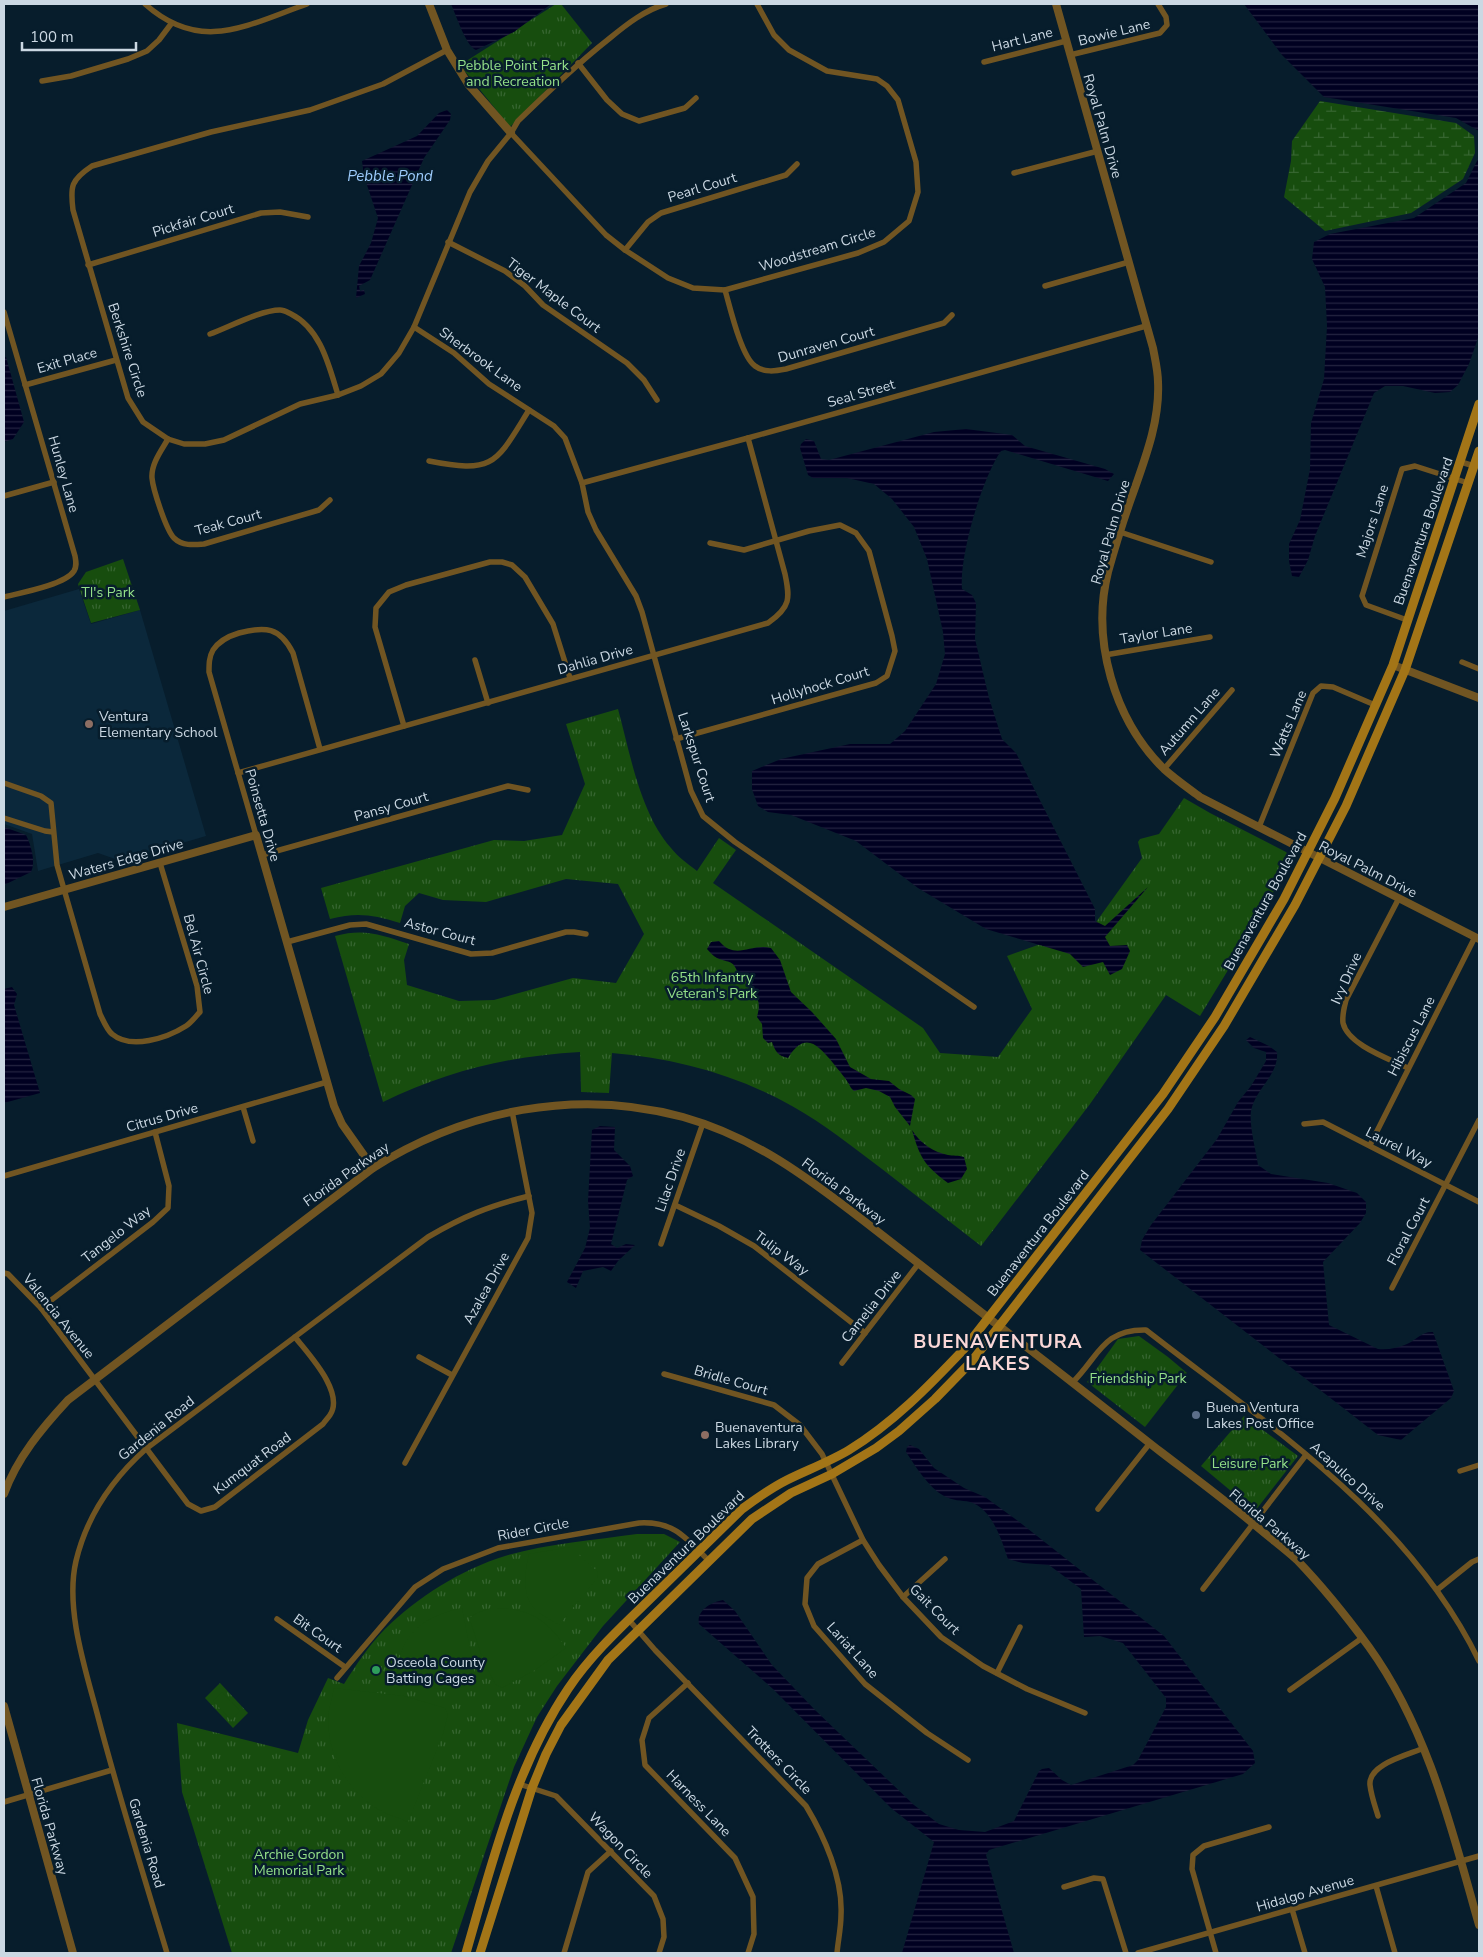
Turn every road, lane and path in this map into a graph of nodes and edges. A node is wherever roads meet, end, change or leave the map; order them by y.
1 (145, 4) edge
2 (307, 4) edge
3 (428, 4) edge
4 (666, 4) edge
5 (756, 4) edge
6 (1056, 4) edge
7 (1158, 4) edge
8 (172, 24) junction
9 (1066, 41) junction
10 (448, 50) junction
11 (1070, 55) junction
12 (984, 62) dead end
13 (578, 63) junction
14 (42, 81) dead end
15 (696, 98) dead end
16 (511, 133) junction
17 (1098, 151) junction
18 (797, 164) dead end
19 (1014, 173) dead end
20 (308, 217) dead end
21 (448, 242) junction
22 (625, 250) junction
23 (1128, 262) junction
24 (88, 265) junction
25 (1045, 286) dead end
26 (724, 290) junction
27 (4, 312) edge
28 (952, 315) dead end
29 (1146, 326) junction
30 (414, 327) junction
31 (210, 334) dead end
32 (116, 360) junction
33 (25, 385) junction
34 (338, 395) junction
35 (657, 400) dead end
36 (1479, 404) edge
37 (529, 410) junction
38 (168, 438) junction
39 (748, 438) junction
40 (1479, 451) edge
41 (428, 461) dead end
42 (1461, 462) junction
43 (1474, 466) junction
44 (1456, 479) junction
45 (54, 482) junction
46 (582, 483) junction
47 (1468, 484) junction
48 (4, 496) edge
49 (330, 500) dead end
50 (1120, 532) junction
51 (776, 542) junction
52 (710, 543) dead end
53 (1211, 562) dead end
54 (4, 597) edge
55 (1407, 620) junction
56 (1210, 637) dead end
57 (1105, 654) junction
58 (653, 655) junction
59 (475, 660) dead end
60 (1462, 662) dead end
61 (1393, 665) junction
62 (1479, 669) edge
63 (1405, 670) junction
64 (570, 678) junction
65 (1232, 690) dead end
66 (1479, 698) edge
67 (488, 703) junction
68 (1375, 705) junction
69 (404, 726) junction
70 (676, 739) junction
71 (320, 749) junction
72 (1164, 769) junction
73 (238, 773) junction
74 (4, 783) edge
75 (528, 790) dead end
76 (4, 818) edge
77 (1259, 827) junction
78 (53, 832) junction
79 (256, 835) junction
80 (1308, 852) junction
81 (262, 855) junction
82 (1320, 858) junction
83 (160, 862) junction
84 (65, 890) junction
85 (1399, 898) junction
86 (4, 907) edge
87 (586, 934) dead end
88 (1477, 938) edge
89 (287, 942) junction
90 (974, 1006) dead end
91 (1408, 1068) junction
92 (327, 1082) junction
93 (243, 1106) junction
94 (512, 1111) junction
95 (1479, 1120) edge
96 (703, 1123) junction
97 (1304, 1124) dead end
98 (155, 1132) junction
99 (253, 1140) dead end
100 (1370, 1146) junction
101 (373, 1168) junction
102 (4, 1176) edge
103 (1446, 1185) junction
104 (529, 1196) junction
105 (1479, 1202) edge
106 (675, 1206) junction
107 (661, 1244) dead end
108 (919, 1263) junction
109 (4, 1273) edge
110 (1392, 1288) dead end
111 (40, 1308) junction
112 (989, 1318) junction
113 (1000, 1326) junction
114 (865, 1333) junction
115 (295, 1337) junction
116 (419, 1357) dead end
117 (842, 1363) dead end
118 (664, 1374) dead end
119 (452, 1375) junction
120 (94, 1379) junction
121 (1073, 1382) junction
122 (1150, 1443) junction
123 (147, 1448) junction
124 (1306, 1455) junction
125 (826, 1461) junction
126 (405, 1463) dead end
127 (1479, 1465) edge
128 (1460, 1471) dead end
129 (832, 1474) junction
130 (4, 1494) edge
131 (1098, 1509) dead end
132 (1254, 1524) junction
133 (863, 1540) junction
134 (699, 1551) junction
135 (945, 1559) dead end
136 (1479, 1559) edge
137 (709, 1561) junction
138 (1203, 1589) dead end
139 (1437, 1590) junction
140 (903, 1597) junction
141 (277, 1619) dead end
142 (629, 1620) junction
143 (1020, 1627) dead end
144 (638, 1629) junction
145 (1362, 1638) junction
146 (1479, 1660) edge
147 (345, 1666) junction
148 (997, 1673) junction
149 (337, 1678) dead end
150 (688, 1683) junction
151 (1290, 1690) dead end
152 (4, 1706) edge
153 (1085, 1713) dead end
154 (1424, 1748) junction
155 (968, 1760) dead end
156 (112, 1770) junction
157 (519, 1784) junction
158 (532, 1788) junction
159 (28, 1795) junction
160 (4, 1802) edge
161 (1378, 1816) dead end
162 (1269, 1827) dead end
163 (610, 1851) junction
164 (1479, 1856) edge
165 (1461, 1861) junction
166 (1376, 1886) junction
167 (1064, 1887) dead end
168 (1292, 1909) junction
169 (1479, 1925) edge
170 (1210, 1933) junction
171 (74, 1953) edge
172 (166, 1953) edge
173 (466, 1953) edge
174 (480, 1953) edge
175 (564, 1953) edge
176 (659, 1953) edge
177 (748, 1953) edge
178 (837, 1953) edge
179 (1126, 1953) edge
180 (1138, 1953) edge
181 (1216, 1953) edge
182 (1305, 1953) edge
183 (1395, 1953) edge

1 - 8 street
2 - 8 street
3 - 10 street
4 - 13 street, Berkshire Circle
5 - 26 street, Woodstream Circle
6 - 9 street, Royal Palm Drive
7 - 11 street, Bowie Lane
8 - 14 street
9 - 11 street, Royal Palm Drive
9 - 12 street, Hart Lane
10 - 16 street
10 - 24 street, Berkshire Circle
11 - 17 street, Royal Palm Drive
13 - 15 street
13 - 16 street, Berkshire Circle
16 - 21 street, Berkshire Circle
16 - 22 street, Woodstream Circle
17 - 19 street
17 - 23 street, Royal Palm Drive
18 - 22 street, Pearl Court
20 - 24 street, Pickfair Court
21 - 30 street, Berkshire Circle
21 - 35 street, Tiger Maple Court
22 - 26 street, Woodstream Circle
23 - 25 street
23 - 29 street, Royal Palm Drive
24 - 32 street, Berkshire Circle
26 - 28 street, Dunraven Court
27 - 33 street, Hunley Lane
29 - 39 street, Seal Street
29 - 50 street, Royal Palm Drive
30 - 34 street, Berkshire Circle
30 - 37 street, Sherbrook Lane
31 - 34 street
32 - 33 street, Exit Place
32 - 38 street, Berkshire Circle
33 - 45 street, Hunley Lane
34 - 38 street, Berkshire Circle
36 - 42 main road, Buenaventura Boulevard
37 - 41 street
37 - 46 street, Sherbrook Lane
38 - 49 street, Teak Court
39 - 46 street, Seal Street
39 - 51 street, Dahlia Drive
40 - 43 main road, Buenaventura Boulevard
42 - 43 street
42 - 44 main road, Buenaventura Boulevard
43 - 47 main road, Buenaventura Boulevard
44 - 47 street, Majors Lane
44 - 55 main road, Buenaventura Boulevard
44 - 55 street, Majors Lane
45 - 48 street
45 - 54 street, Hunley Lane
46 - 58 street, Larkspur Court
47 - 63 main road, Buenaventura Boulevard
50 - 53 street
50 - 57 street, Royal Palm Drive
51 - 52 street, Hollyhock Court
51 - 58 street, Dahlia Drive
51 - 70 street, Hollyhock Court
55 - 61 main road, Buenaventura Boulevard
56 - 57 street, Taylor Lane
57 - 72 street, Royal Palm Drive
58 - 64 street, Dahlia Drive
58 - 70 street, Larkspur Court
59 - 67 street
60 - 62 street
61 - 63 street
61 - 68 main road, Buenaventura Boulevard
63 - 66 street
63 - 82 main road, Buenaventura Boulevard
64 - 67 street, Dahlia Drive
64 - 69 street
65 - 72 street, Autumn Lane
67 - 69 street, Dahlia Drive
68 - 77 street, Watts Lane
68 - 80 main road, Buenaventura Boulevard
69 - 71 street, Dahlia Drive
70 - 90 street, Larkspur Court
71 - 73 street, Dahlia Drive
71 - 73 street, Poinsetta Drive
72 - 77 street, Royal Palm Drive
73 - 79 street, Poinsetta Drive
74 - 78 street
75 - 81 street, Pansy Court
76 - 78 street
77 - 80 street, Royal Palm Drive
78 - 84 street
79 - 81 street, Poinsetta Drive
79 - 83 street, Waters Edge Drive
80 - 82 street, Royal Palm Drive
80 - 112 main road, Buenaventura Boulevard
81 - 89 street, Poinsetta Drive
82 - 85 street, Royal Palm Drive
82 - 113 main road, Buenaventura Boulevard
83 - 84 street, Waters Edge Drive
83 - 84 street, Bel Air Circle
84 - 86 street, Waters Edge Drive
85 - 88 street, Royal Palm Drive
85 - 91 street, Ivy Drive
87 - 89 street, Astor Court
88 - 91 street, Hibiscus Lane
89 - 92 street, Poinsetta Drive
91 - 100 street, Hibiscus Lane
92 - 93 street, Citrus Drive
92 - 101 street, Poinsetta Drive
93 - 98 street, Citrus Drive
93 - 99 street
94 - 96 street, Florida Parkway
94 - 101 street, Florida Parkway
94 - 104 street, Azalea Drive
95 - 103 street, Floral Court
96 - 106 street, Lilac Drive
96 - 108 street, Florida Parkway
97 - 100 street, Laurel Way
98 - 102 street, Citrus Drive
98 - 111 street, Tangelo Way
100 - 103 street, Laurel Way
101 - 120 street, Florida Parkway
103 - 105 street, Laurel Way
103 - 110 street, Floral Court
104 - 115 street, Gardenia Road
104 - 119 street, Azalea Drive
106 - 107 street, Lilac Drive
106 - 114 street, Tulip Way
108 - 112 street, Florida Parkway
108 - 114 street, Camelia Drive
109 - 111 street, Valencia Avenue
111 - 120 street, Valencia Avenue
112 - 113 street, Florida Parkway
112 - 125 main road, Buenaventura Boulevard
113 - 121 street, Florida Parkway
113 - 129 main road, Buenaventura Boulevard
114 - 117 street, Camelia Drive
115 - 123 street, Gardenia Road
115 - 123 street, Kumquat Road
116 - 119 street
118 - 125 street, Bridle Court
119 - 126 street, Azalea Drive
120 - 123 street, Kumquat Road
120 - 130 street, Florida Parkway
121 - 122 street, Florida Parkway
121 - 124 street, Acapulco Drive
122 - 131 street
122 - 132 street, Florida Parkway
123 - 156 street, Gardenia Road
124 - 132 street
124 - 139 street, Acapulco Drive
125 - 129 street, Gait Court
125 - 134 main road, Buenaventura Boulevard
127 - 128 street
129 - 133 street, Gait Court
129 - 137 main road, Buenaventura Boulevard
132 - 138 street
132 - 145 street, Florida Parkway
133 - 140 street, Gait Court
133 - 155 street, Lariat Lane
134 - 137 street, Rider Circle
134 - 142 main road, Buenaventura Boulevard
134 - 147 street, Rider Circle
135 - 140 street
136 - 139 street
137 - 144 main road, Buenaventura Boulevard
139 - 146 street, Acapulco Drive
140 - 148 street, Gait Court
141 - 147 street, Bit Court
142 - 144 street, Trotters Circle
142 - 157 main road, Buenaventura Boulevard
143 - 148 street
144 - 150 street, Trotters Circle
144 - 158 main road, Buenaventura Boulevard
145 - 151 street
145 - 154 street, Florida Parkway
147 - 149 street, Rider Circle
148 - 153 street, Gait Court
150 - 177 street, Harness Lane
150 - 178 street, Trotters Circle
152 - 159 street, Florida Parkway
154 - 161 street
154 - 165 street, Florida Parkway
156 - 159 street
156 - 172 street, Gardenia Road
157 - 158 street, Wagon Circle
157 - 173 main road, Buenaventura Boulevard
158 - 163 street, Wagon Circle
158 - 174 main road, Buenaventura Boulevard
159 - 160 street
159 - 171 street, Florida Parkway
162 - 170 street
163 - 175 street
163 - 176 street, Wagon Circle
164 - 165 street, Hidalgo Avenue
165 - 166 street, Hidalgo Avenue
165 - 169 street, Florida Parkway
166 - 168 street, Hidalgo Avenue
166 - 183 street
167 - 179 street
168 - 170 street, Hidalgo Avenue
168 - 182 street
170 - 180 street, Hidalgo Avenue
170 - 181 street

